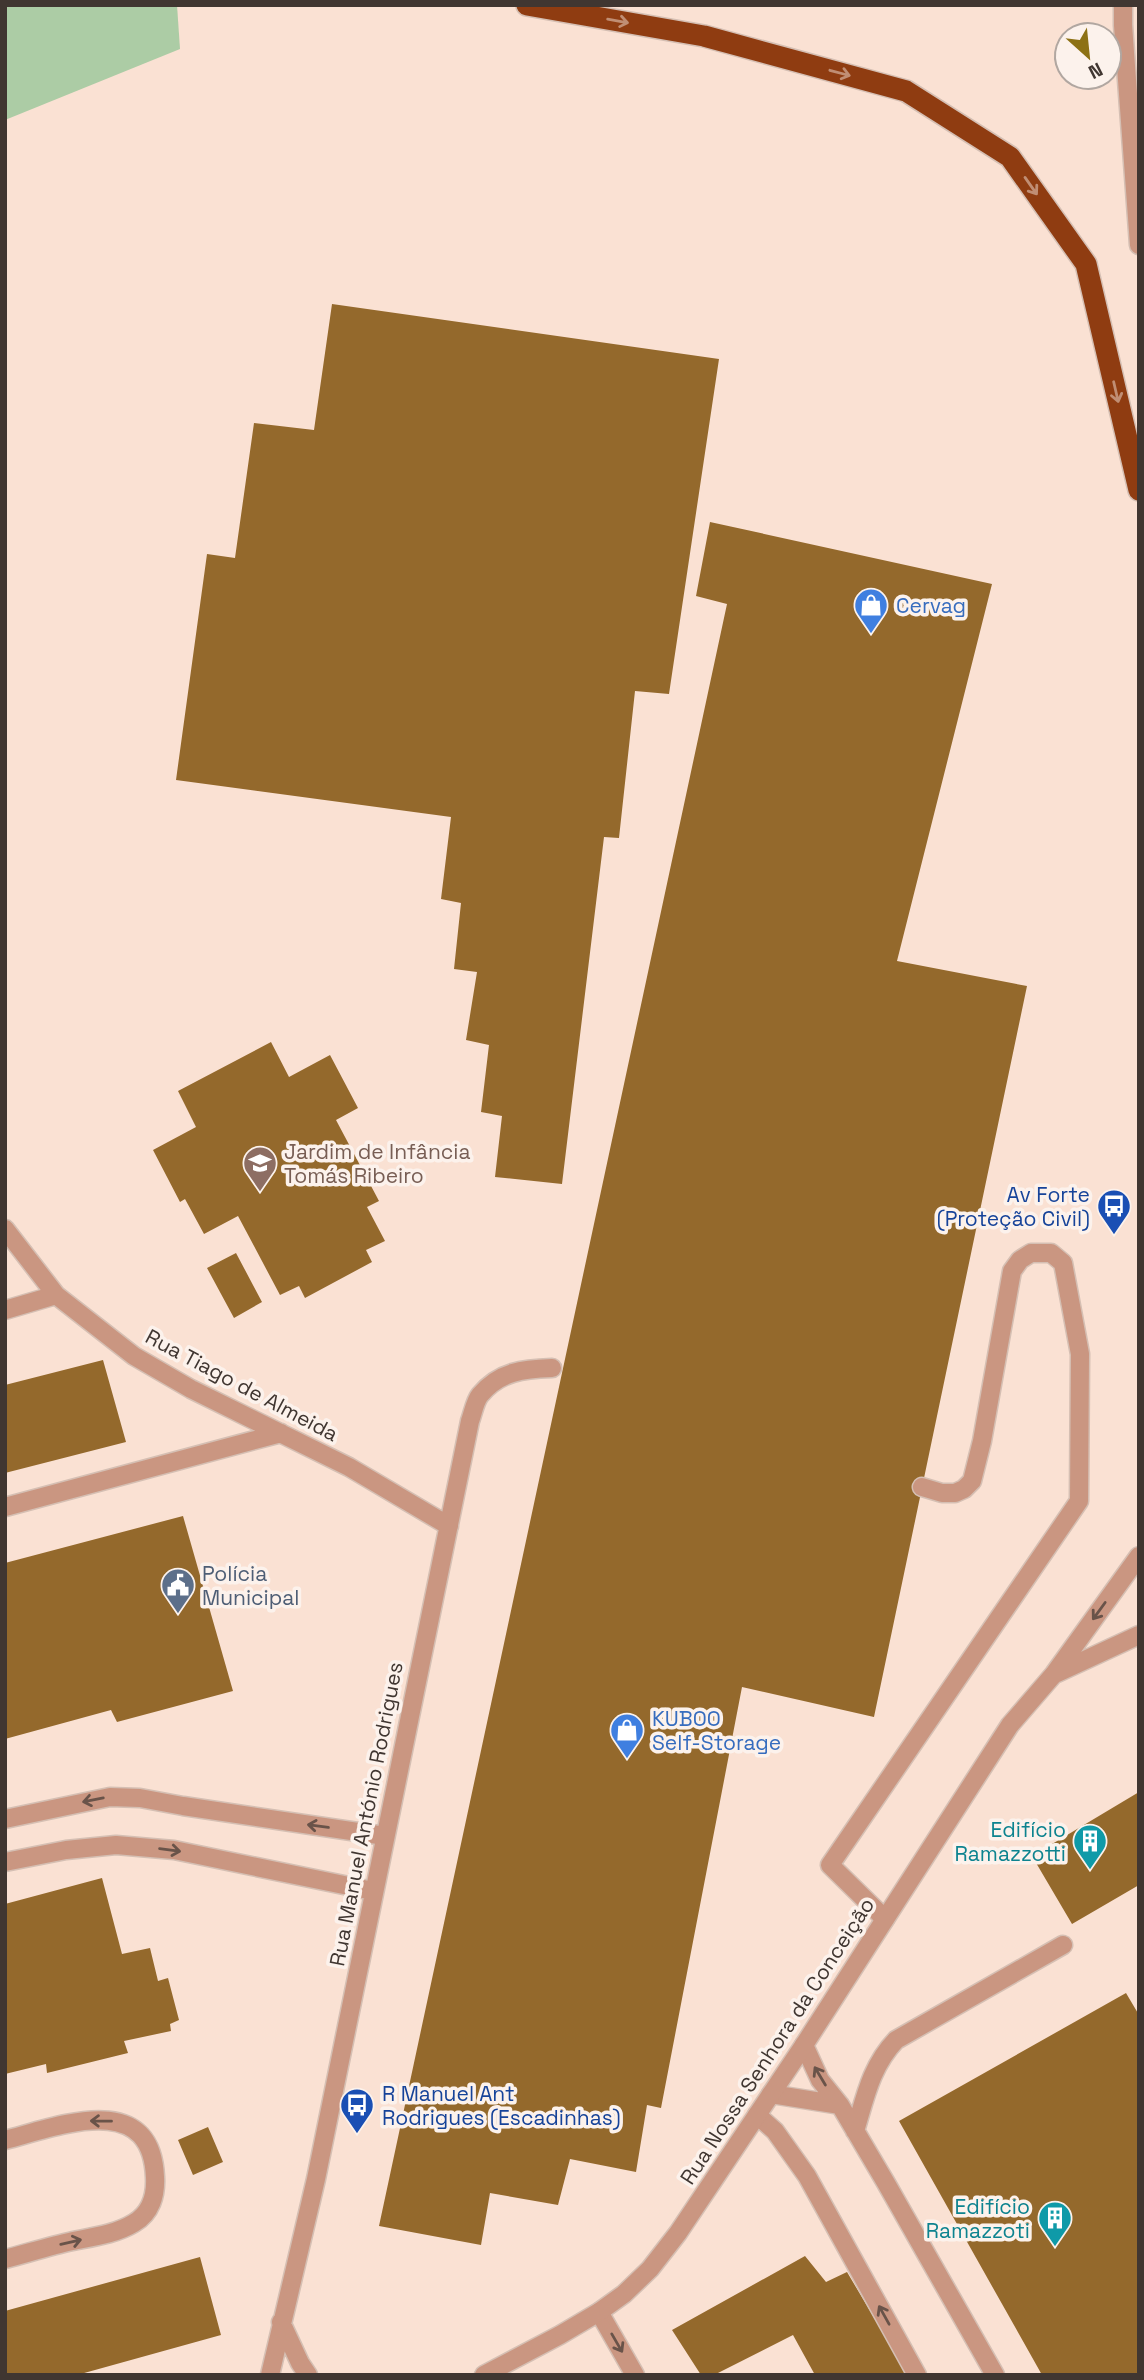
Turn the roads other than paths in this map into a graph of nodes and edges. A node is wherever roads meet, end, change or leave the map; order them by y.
1 (527, 5) edge
2 (1123, 5) edge
3 (1139, 245) edge
4 (1139, 490) edge
5 (5, 1229) edge
6 (56, 1295) junction
7 (5, 1310) edge
8 (552, 1368) dead end
9 (281, 1433) junction
10 (922, 1487) dead end
11 (5, 1507) edge
12 (449, 1526) junction
13 (1139, 1556) edge
14 (1139, 1635) edge
15 (1054, 1674) junction
16 (5, 1819) edge
17 (385, 1836) junction
18 (5, 1862) edge
19 (373, 1891) junction
20 (885, 1919) junction
21 (1063, 1945) dead end
22 (804, 2045) junction
23 (771, 2094) junction
24 (840, 2105) junction
25 (757, 2115) junction
26 (855, 2131) junction
27 (5, 2140) edge
28 (5, 2259) edge
29 (598, 2312) junction
30 (281, 2322) junction
31 (270, 2375) edge
32 (308, 2375) edge
33 (484, 2375) edge
34 (635, 2375) edge
35 (917, 2375) edge
36 (995, 2375) edge

1 -> 4 highway
2 - 3 street
5 - 6 street, Rua Tiago de Almeida
6 - 7 street
6 - 9 street, Rua Tiago de Almeida
8 - 12 street, Rua Manuel António Rodrigues
9 - 11 street
9 - 12 street, Rua Tiago de Almeida
10 - 20 street
12 - 17 street, Rua Manuel António Rodrigues
13 -> 15 street, Rua Nossa Senhora da Conceição
14 - 15 street, Rua Nossa Senhora da Conceição
15 - 20 street, Rua Nossa Senhora da Conceição
17 -> 16 street
17 - 19 street, Rua Manuel António Rodrigues
18 -> 19 street
19 - 30 street, Rua Manuel António Rodrigues
20 - 22 street, Rua Nossa Senhora da Conceição
21 - 26 street
22 - 23 street, Rua Nossa Senhora da Conceição
24 -> 22 street
23 - 24 street
23 - 25 street, Rua Nossa Senhora da Conceição
24 - 26 street
25 - 29 street, Rua Nossa Senhora da Conceição
35 -> 25 street
26 - 36 street
28 -> 27 street
29 - 33 street, Rua Nossa Senhora da Conceição
29 -> 34 street
30 - 31 street, Rua Manuel António Rodrigues
30 - 32 street

